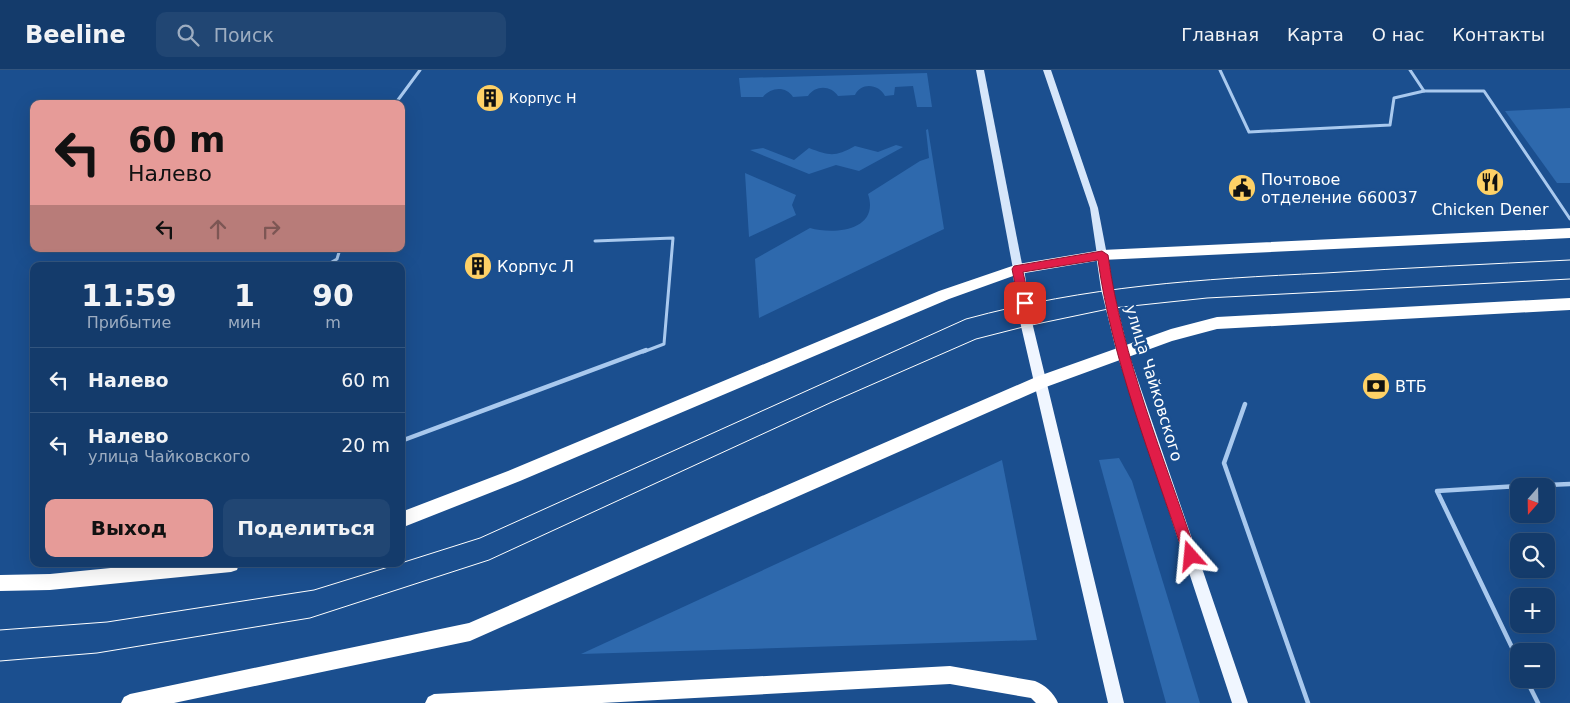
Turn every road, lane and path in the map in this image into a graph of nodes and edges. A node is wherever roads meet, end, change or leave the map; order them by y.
1 (420, 70) edge
2 (980, 70) edge
3 (1047, 70) edge
4 (1220, 70) edge
5 (1410, 70) edge
6 (1424, 90) junction
7 (398, 100) edge
8 (1570, 218) edge
9 (1570, 233) edge
10 (595, 241) dead end
11 (339, 252) edge
12 (1102, 255) junction
13 (332, 262) edge
14 (1018, 269) junction
15 (1570, 304) edge
16 (1123, 354) junction
17 (1041, 382) junction
18 (1245, 404) dead end
19 (405, 440) edge
20 (1570, 484) edge
21 (1555, 485) edge
22 (1510, 487) edge
23 (405, 518) edge
24 (184, 567) edge
25 (169, 568) edge
26 (0, 583) edge
27 (1510, 643) edge
28 (1530, 688) edge
29 (130, 703) edge
30 (434, 703) edge
31 (440, 703) edge
32 (1049, 703) edge
33 (1116, 703) edge
34 (1240, 703) edge
35 (1308, 703) edge
36 (1538, 703) edge

1 - 7 lane
2 - 14 main road
3 - 12 main road, улица Чайковского
4 - 6 lane
5 - 6 lane
6 - 8 lane
9 - 12 highway
10 - 19 lane
11 - 13 lane
12 - 14 highway
12 - 16 main road, улица Чайковского
14 - 17 main road
14 - 23 highway
15 - 16 highway
16 - 17 highway
16 - 34 main road, улица Чайковского
17 - 29 highway
17 - 33 main road
18 - 35 lane
20 - 21 lane
22 - 27 lane
24 - 25 highway
25 - 26 highway
28 - 36 lane
30 - 31 highway
31 - 32 highway

